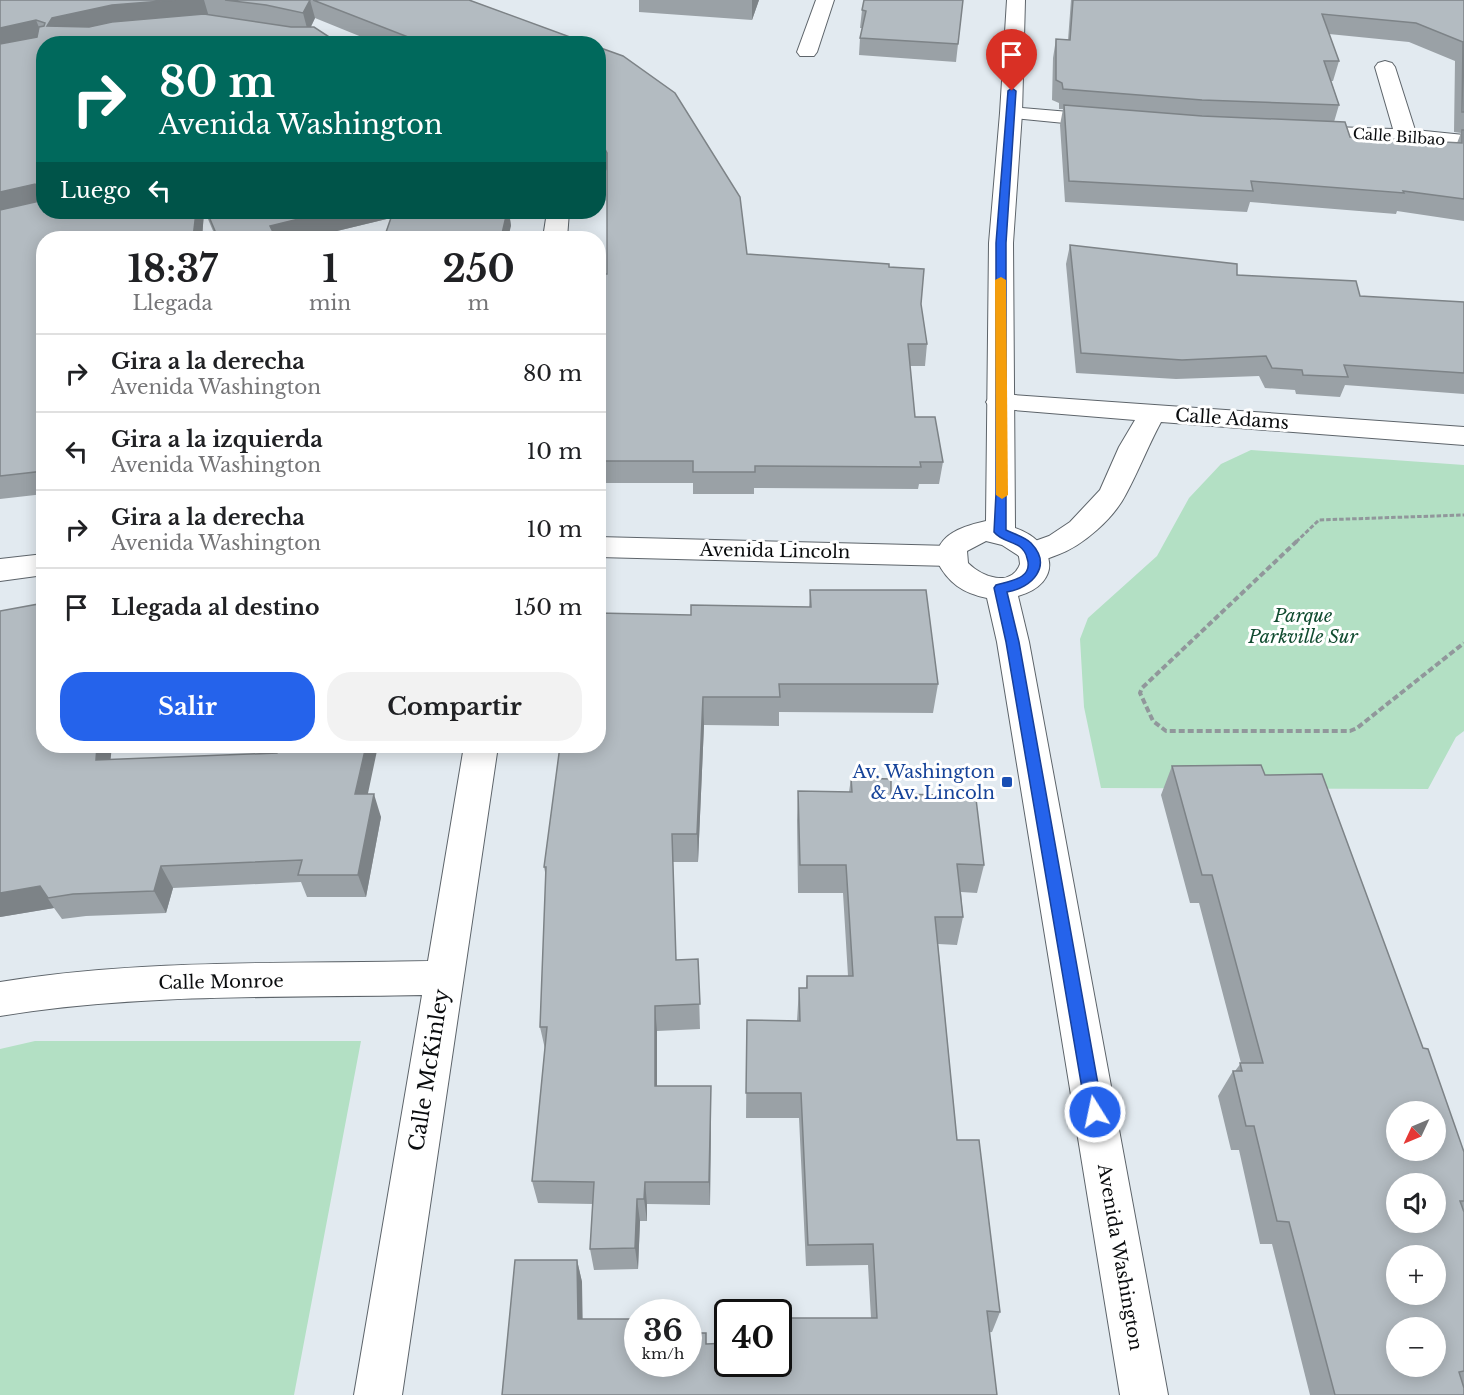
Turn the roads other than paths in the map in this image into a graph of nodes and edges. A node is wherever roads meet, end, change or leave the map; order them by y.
1 (825, 0) edge
2 (1016, 0) edge
3 (807, 52) dead end
4 (1385, 67) dead end
5 (1011, 113) junction
6 (1127, 122) edge
7 (1279, 131) edge
8 (1407, 136) junction
9 (1464, 142) edge
10 (1000, 402) junction
11 (1153, 413) junction
12 (1464, 436) edge
13 (1000, 532) junction
14 (606, 547) edge
15 (1032, 553) junction
16 (951, 556) junction
17 (36, 565) edge
18 (0, 570) edge
19 (1000, 588) junction
20 (480, 753) edge
21 (443, 978) junction
22 (0, 999) edge
23 (378, 1395) edge
24 (1144, 1395) edge

1 - 3 street
2 - 5 street
4 - 8 street
5 - 6 street
5 - 10 street
7 - 8 street, Calle Bilbao
8 - 9 street, Calle Bilbao
10 - 11 street, Calle Adams
10 - 13 street
11 - 12 street, Calle Adams
11 - 15 street
13 - 15 street
13 - 16 street
14 - 16 street, Avenida Lincoln
15 - 19 street
16 - 19 street
17 - 18 street
19 - 24 street, Avenida Washington
20 - 21 street, Calle McKinley
21 - 22 street, Calle Monroe
21 - 23 street, Calle McKinley

